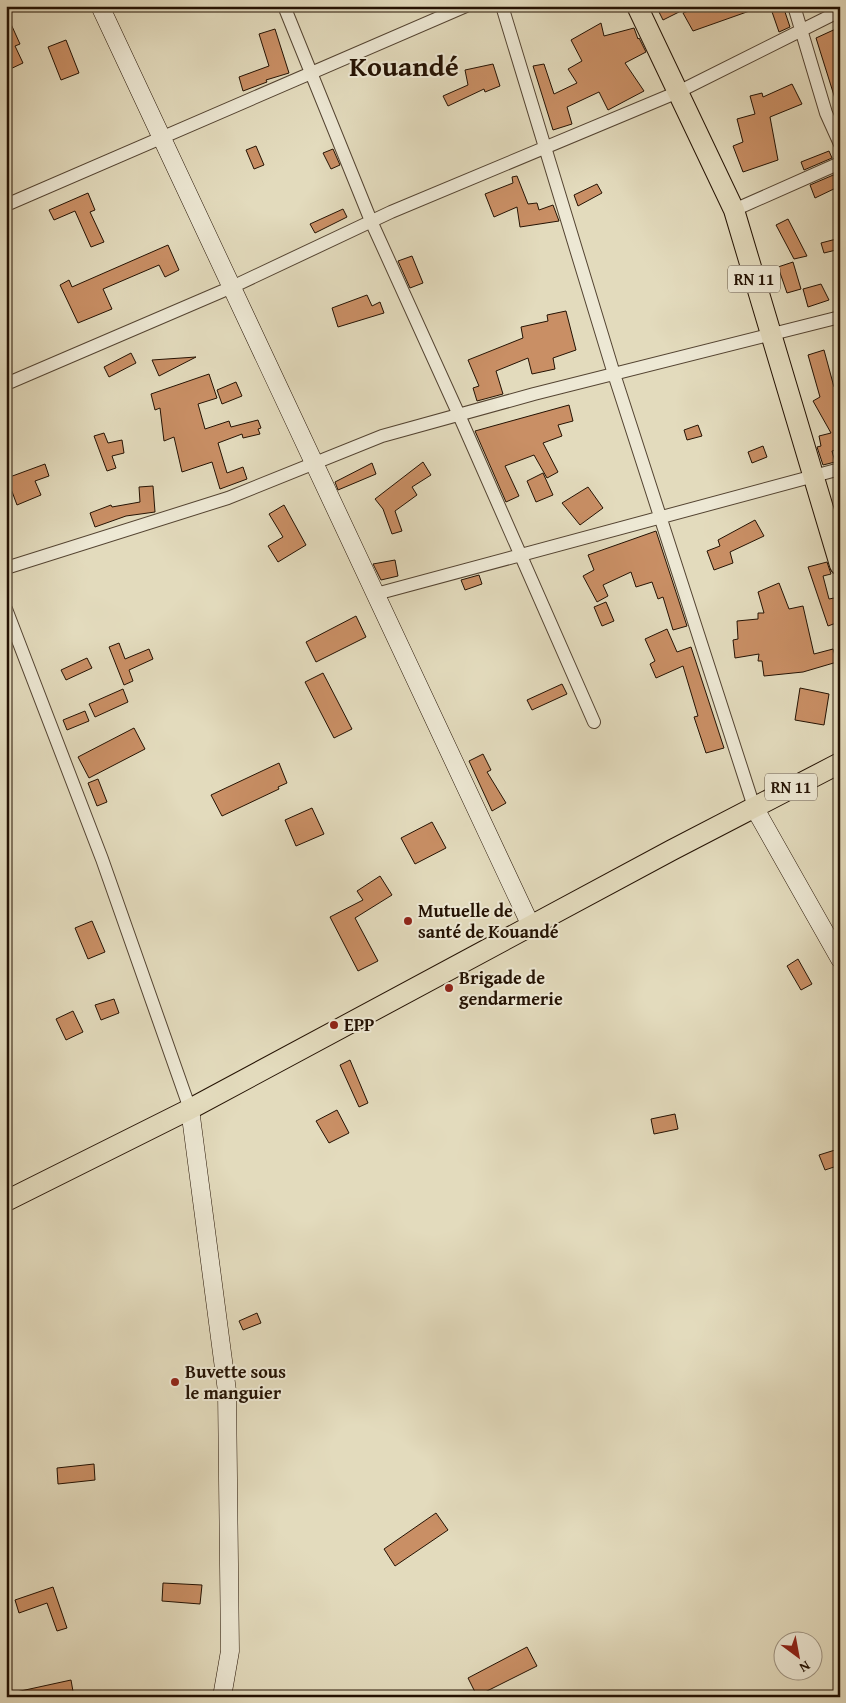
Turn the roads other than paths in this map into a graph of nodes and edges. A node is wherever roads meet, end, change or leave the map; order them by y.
1 (100, 6) edge
2 (284, 6) edge
3 (466, 6) edge
4 (502, 6) edge
5 (637, 6) edge
6 (794, 6) edge
7 (840, 11) edge
8 (802, 30) junction
9 (312, 73) junction
10 (678, 92) junction
11 (162, 138) junction
12 (840, 144) edge
13 (544, 148) junction
14 (840, 163) edge
15 (6, 205) edge
16 (734, 210) junction
17 (371, 221) junction
18 (232, 287) junction
19 (840, 317) edge
20 (771, 335) junction
21 (614, 374) junction
22 (6, 384) edge
23 (459, 415) junction
24 (315, 463) junction
25 (840, 469) edge
26 (812, 477) junction
27 (660, 516) junction
28 (521, 554) junction
29 (840, 565) edge
30 (6, 568) edge
31 (376, 594) junction
32 (6, 609) edge
33 (594, 722) dead end
34 (840, 750) edge
35 (834, 765) edge
36 (754, 807) junction
37 (532, 926) junction
38 (840, 959) edge
39 (190, 1109) junction
40 (6, 1201) edge
41 (222, 1697) edge

1 - 11 street
2 - 9 street
3 - 9 street
4 - 13 street
5 - 10 main road, RN 11
6 - 8 street
7 - 8 street
8 - 10 street
8 - 12 street
9 - 11 street
9 - 17 street
10 - 13 street
10 - 16 main road, RN 11
11 - 15 street
11 - 18 street
13 - 17 street
13 - 21 street
14 - 16 street
16 - 20 main road, RN 11
17 - 18 street
17 - 23 street
18 - 22 street
18 - 24 street
19 - 20 street
20 - 21 street
20 - 26 main road, RN 11
21 - 23 street
21 - 27 street
23 - 24 street
23 - 28 street
24 - 30 street
24 - 31 street
25 - 26 street
26 - 27 street
26 - 29 main road, RN 11
27 - 28 street
27 - 36 street
28 - 31 street
28 - 33 street
31 - 37 street
32 - 39 street
34 - 35 main road, RN 11
35 - 36 main road, RN 11
36 - 37 main road
36 - 38 street
37 - 39 main road
39 - 40 main road
39 - 41 street

